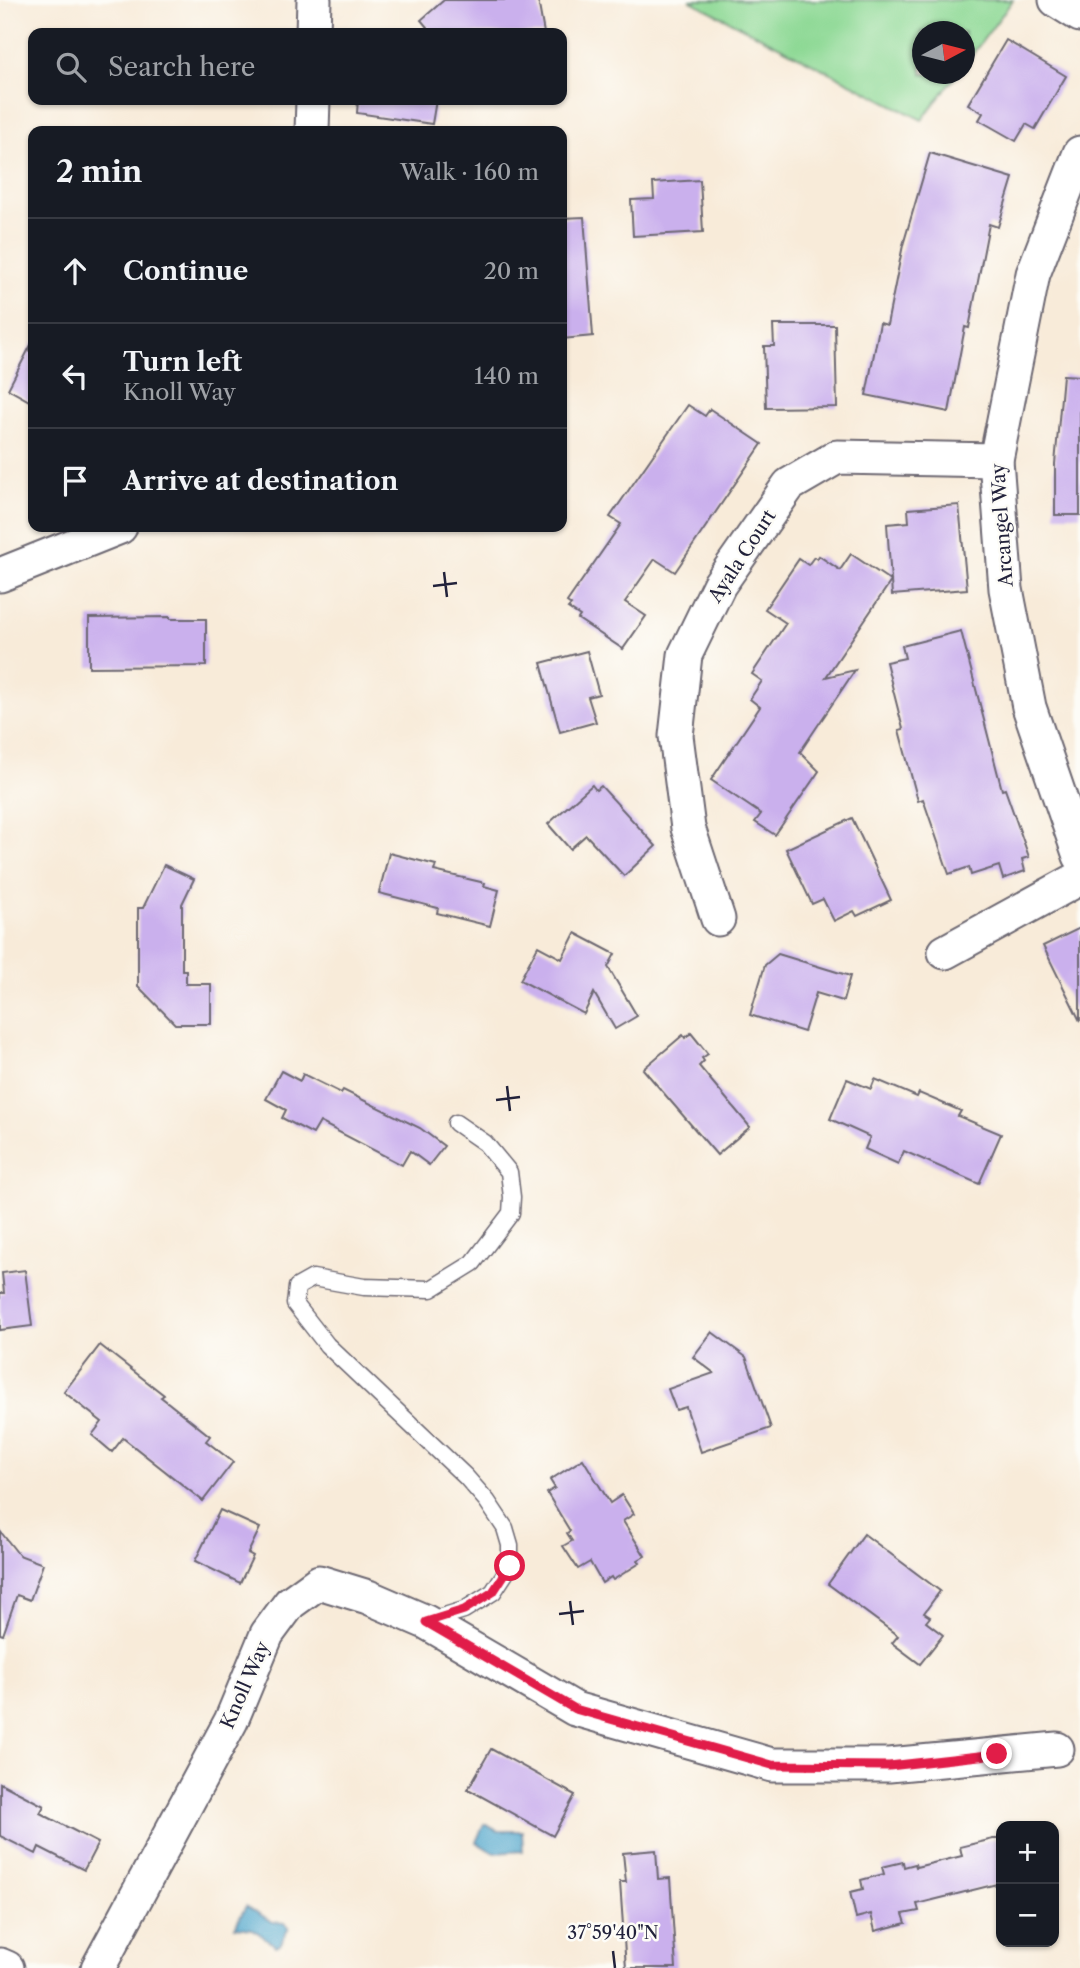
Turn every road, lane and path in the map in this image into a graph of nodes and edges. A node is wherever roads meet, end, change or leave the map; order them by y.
1 (314, 0) edge
2 (1056, 0) edge
3 (1080, 15) edge
4 (313, 28) edge
5 (313, 105) edge
6 (312, 126) edge
7 (1080, 153) edge
8 (996, 460) junction
9 (108, 532) edge
10 (0, 575) edge
11 (1080, 856) edge
12 (1080, 878) edge
13 (718, 919) dead end
14 (945, 952) dead end
15 (456, 1123) dead end
16 (426, 1622) junction
17 (1057, 1749) dead end
18 (0, 1965) edge
19 (7, 1968) edge
20 (97, 1968) edge

1 - 4 street
2 - 3 street
5 - 6 street
7 - 8 street, Arcangel Way
8 - 11 street, Arcangel Way
8 - 13 street, Ayala Court
9 - 10 street
12 - 14 street
15 - 16 lane
16 - 17 street, Knoll Way
16 - 20 street, Knoll Way
18 - 19 street

